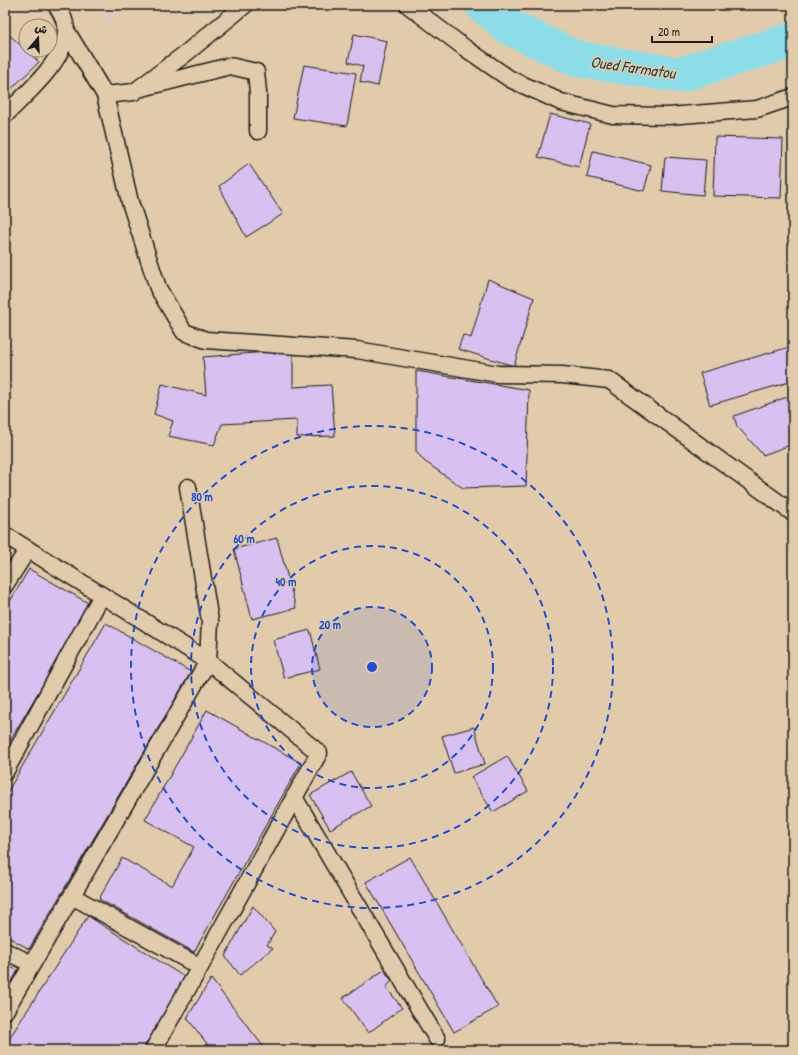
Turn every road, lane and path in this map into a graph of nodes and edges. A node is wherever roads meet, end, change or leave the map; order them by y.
1 (56, 5) edge
2 (245, 5) edge
3 (408, 5) edge
4 (66, 30) junction
5 (138, 89) junction
6 (105, 95) junction
7 (793, 97) edge
8 (5, 115) edge
9 (258, 131) dead end
10 (188, 487) dead end
11 (793, 513) edge
12 (5, 535) edge
13 (28, 549) junction
14 (5, 585) edge
15 (102, 595) junction
16 (208, 661) junction
17 (5, 772) edge
18 (294, 797) junction
19 (72, 896) junction
20 (5, 951) edge
21 (32, 964) junction
22 (200, 967) junction
23 (5, 1011) edge
24 (437, 1039) dead end
25 (153, 1050) edge

1 - 4 street
2 - 5 street
3 - 7 street
4 - 6 street
4 - 8 street
5 - 6 street
5 - 9 street
6 - 11 street
10 - 16 street
12 - 13 street
13 - 14 street
13 - 15 street
15 - 16 street
15 - 17 street
16 - 18 street
16 - 19 street
18 - 22 street
18 - 24 street
19 - 21 street
19 - 22 street
20 - 21 street
21 - 23 street
22 - 25 street

